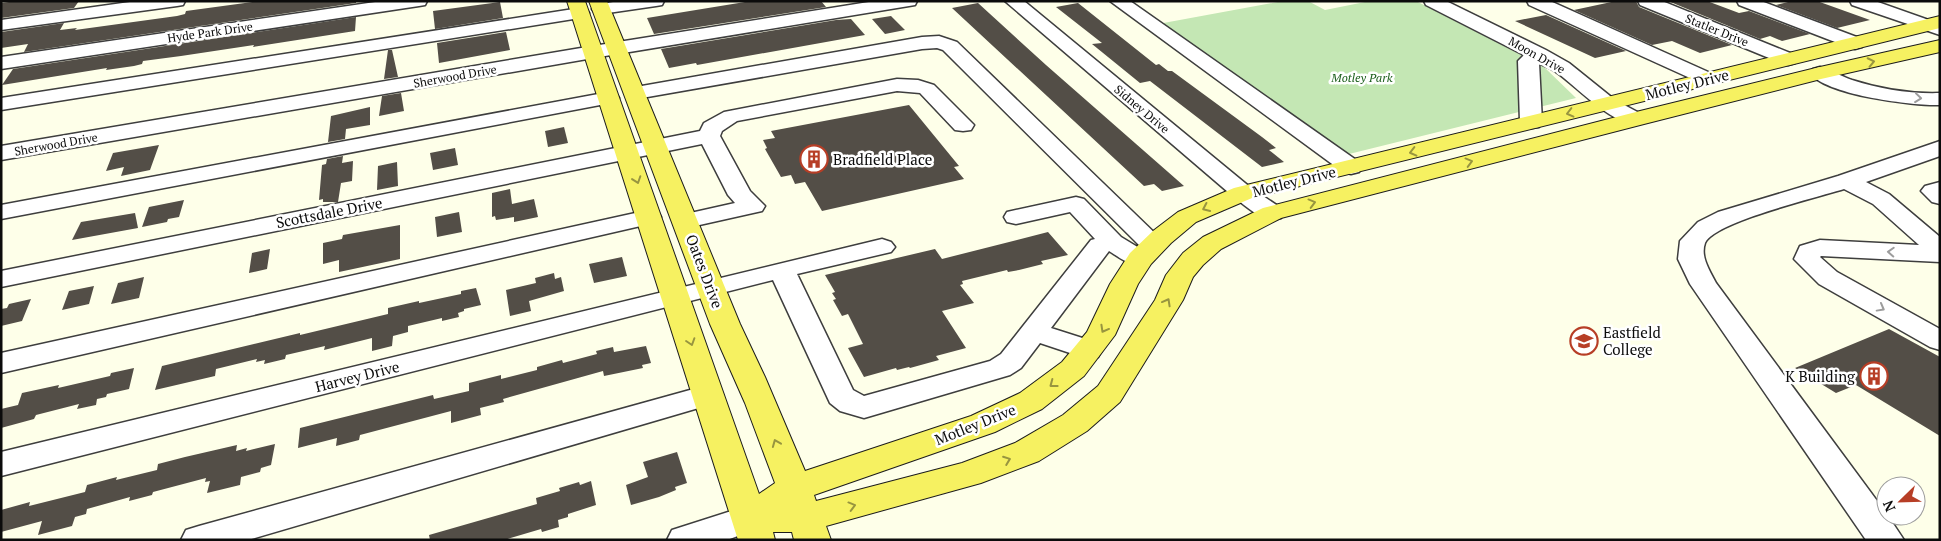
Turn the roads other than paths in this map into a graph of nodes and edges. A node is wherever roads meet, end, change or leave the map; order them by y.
1 (177, 1) edge
2 (418, 1) edge
3 (656, 1) edge
4 (909, 1) edge
5 (1014, 1) edge
6 (1118, 1) edge
7 (1432, 1) edge
8 (1536, 1) edge
9 (1646, 1) edge
10 (1745, 1) edge
11 (1858, 1) edge
12 (589, 6) edge
13 (1, 25) edge
14 (1935, 26) edge
15 (1855, 43) junction
16 (1940, 46) edge
17 (616, 49) junction
18 (593, 52) junction
19 (1539, 54) junction
20 (1788, 59) junction
21 (1, 62) edge
22 (1820, 73) junction
23 (1708, 79) junction
24 (1940, 81) edge
25 (1844, 84) junction
26 (636, 92) junction
27 (609, 98) junction
28 (1940, 99) edge
29 (1, 104) edge
30 (1608, 104) junction
31 (1668, 111) junction
32 (1636, 119) junction
33 (1531, 122) junction
34 (963, 125) dead end
35 (709, 136) junction
36 (656, 146) junction
37 (1940, 148) edge
38 (627, 152) junction
39 (1, 153) edge
40 (1351, 167) junction
41 (1846, 181) junction
42 (1940, 189) edge
43 (1243, 193) junction
44 (1940, 198) edge
45 (1, 212) edge
46 (1272, 213) junction
47 (649, 217) junction
48 (1016, 217) dead end
49 (686, 221) junction
50 (1112, 242) junction
51 (882, 247) dead end
52 (1940, 250) edge
53 (1146, 252) junction
54 (1940, 254) edge
55 (782, 270) junction
56 (1180, 275) junction
57 (1, 279) edge
58 (712, 288) junction
59 (676, 296) junction
60 (1034, 331) junction
61 (1940, 341) edge
62 (1088, 350) junction
63 (1, 363) edge
64 (708, 395) junction
65 (1, 464) edge
66 (804, 515) edge
67 (754, 529) edge
68 (199, 540) edge
69 (685, 540) edge
70 (1886, 540) edge

1 - 13 street
2 - 21 street, Hyde Park Drive
3 - 12 street
4 - 17 street, Sherwood Drive
5 - 43 street, Sidney Drive
6 - 40 street
7 - 19 street, Moon Drive
8 - 23 street
9 - 20 street, Statler Drive
10 - 15 street
11 - 14 street
12 - 17 main road, Oates Drive
12 - 18 main road
12 - 29 street
14 - 15 main road, Motley Drive
15 - 20 main road, Motley Drive
22 -> 16 main road, Motley Drive
17 - 18 street, Sherwood Drive
17 - 26 main road, Oates Drive
18 - 27 main road
18 - 39 street, Sherwood Drive
19 - 30 street, Moon Drive
19 - 33 street
20 - 22 main road
20 - 23 main road, Motley Drive
22 - 24 street
22 - 25 street
22 - 31 main road, Motley Drive
23 - 30 main road, Motley Drive
25 -> 28 street
25 - 31 main road
26 - 36 main road, Oates Drive
26 - 53 street
27 - 38 main road
27 - 45 street
30 - 32 street, Moon Drive
30 -> 33 main road, Motley Drive
31 - 32 main road, Motley Drive
46 -> 32 main road, Motley Drive
33 -> 40 main road, Motley Drive
34 - 35 street
35 - 36 street, Scottsdale Drive
35 - 49 street
36 - 38 street, Scottsdale Drive
36 - 49 main road, Oates Drive
37 - 41 street
38 -> 47 main road
38 - 57 street, Scottsdale Drive
40 - 43 main road, Motley Drive
41 - 52 street
41 - 70 street
42 - 44 street
43 - 46 street, Sidney Drive
43 -> 53 main road, Motley Drive
46 - 56 main road, Motley Drive
47 - 59 main road
47 - 63 street
48 - 50 street
49 - 58 main road, Oates Drive
50 - 53 street
50 - 60 street
51 - 55 street, Harvey Drive
53 - 56 main road
53 -> 62 main road, Motley Drive
54 -> 61 street
55 - 58 street, Harvey Drive
55 - 60 street
66 -> 56 main road, Motley Drive
58 - 59 street, Harvey Drive
66 -> 58 main road, Oates Drive
59 -> 64 main road
59 - 65 street, Harvey Drive
60 - 62 street
62 -> 66 main road, Motley Drive
64 - 67 main road
64 - 68 street
66 - 67 main road, Motley Drive
67 - 69 street, Motley Drive

